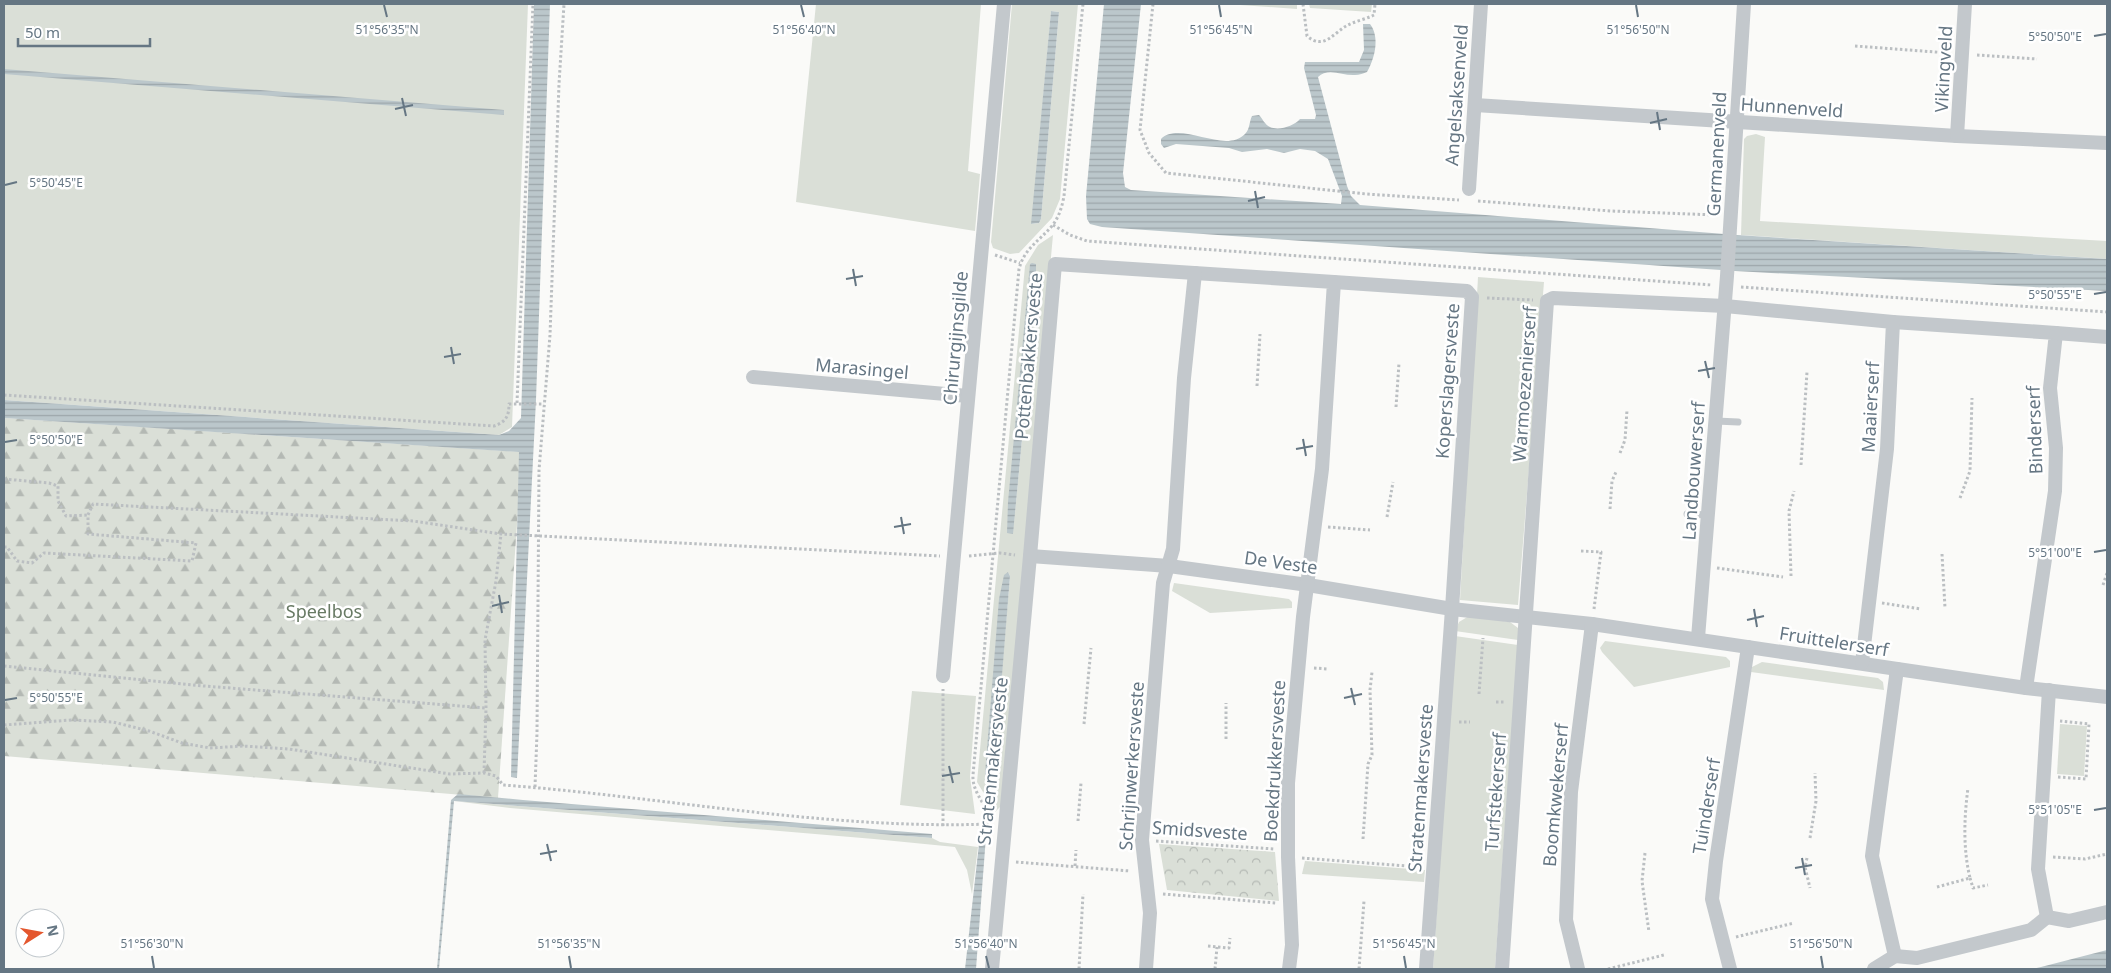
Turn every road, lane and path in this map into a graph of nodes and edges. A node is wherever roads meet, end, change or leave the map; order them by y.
1 (533, 4) edge
2 (564, 4) edge
3 (1004, 4) edge
4 (1083, 4) edge
5 (1153, 4) edge
6 (1303, 4) edge
7 (1375, 4) edge
8 (1481, 4) edge
9 (1744, 4) edge
10 (1965, 4) edge
11 (1475, 105) junction
12 (1736, 122) junction
13 (1957, 136) junction
14 (2107, 143) edge
15 (1468, 195) joint
16 (1477, 201) dead end
17 (1731, 221) junction
18 (1053, 225) junction
19 (981, 251) junction
20 (1020, 263) junction
21 (1195, 273) junction
22 (1727, 281) junction
23 (1334, 282) junction
24 (1472, 297) junction
25 (1547, 301) junction
26 (1725, 306) junction
27 (2107, 312) edge
28 (1893, 322) junction
29 (2056, 333) junction
30 (1260, 334) dead end
31 (2107, 337) edge
32 (1399, 363) dead end
33 (1807, 372) dead end
34 (753, 377) dead end
35 (1257, 386) dead end
36 (4, 395) edge
37 (968, 396) junction
38 (1972, 398) dead end
39 (517, 403) junction
40 (542, 404) junction
41 (1396, 407) dead end
42 (1627, 410) dead end
43 (1716, 421) junction
44 (1738, 422) dead end
45 (1620, 452) dead end
46 (1801, 465) dead end
47 (1616, 472) dead end
48 (4, 479) edge
49 (1393, 482) dead end
50 (1794, 491) dead end
51 (1960, 498) dead end
52 (1610, 509) dead end
53 (1687, 514) dead end
54 (88, 515) junction
55 (1709, 515) junction
56 (1387, 517) dead end
57 (1315, 527) junction
58 (1370, 530) dead end
59 (502, 534) junction
60 (540, 536) junction
61 (4, 547) edge
62 (1581, 551) dead end
63 (1942, 554) dead end
64 (993, 555) junction
65 (954, 556) junction
66 (1030, 556) junction
67 (1169, 566) junction
68 (1704, 566) junction
69 (2107, 573) edge
70 (1791, 576) dead end
71 (1784, 577) dead end
72 (1308, 585) junction
73 (2103, 585) dead end
74 (1870, 602) junction
75 (1452, 608) junction
76 (1921, 608) dead end
77 (1945, 608) dead end
78 (1526, 618) junction
79 (1592, 624) junction
80 (1483, 638) dead end
81 (1698, 638) junction
82 (1748, 647) junction
83 (1091, 648) dead end
84 (1862, 663) junction
85 (4, 666) edge
86 (1897, 669) junction
87 (1372, 672) dead end
88 (943, 676) joint
89 (2026, 688) junction
90 (2048, 690) junction
91 (1479, 694) dead end
92 (2107, 697) edge
93 (1226, 703) dead end
94 (486, 708) junction
95 (2047, 719) junction
96 (1084, 724) dead end
97 (4, 725) edge
98 (1226, 739) dead end
99 (484, 773) junction
100 (1815, 773) dead end
101 (2042, 776) junction
102 (1080, 783) dead end
103 (535, 787) junction
104 (1968, 788) dead end
105 (991, 816) dead end
106 (1078, 821) dead end
107 (996, 824) dead end
108 (943, 826) junction
109 (1810, 838) dead end
110 (1142, 840) junction
111 (1362, 840) dead end
112 (1076, 850) dead end
113 (1288, 853) junction
114 (1645, 853) dead end
115 (2107, 854) edge
116 (2038, 856) junction
117 (1807, 858) dead end
118 (1001, 861) junction
119 (1075, 866) junction
120 (1433, 868) junction
121 (1145, 872) junction
122 (1970, 878) junction
123 (1988, 884) dead end
124 (1936, 887) dead end
125 (1810, 888) dead end
126 (1148, 893) junction
127 (1083, 894) dead end
128 (1364, 901) dead end
129 (1289, 904) junction
130 (2107, 912) edge
131 (2047, 917) junction
132 (1794, 923) dead end
133 (1648, 932) dead end
134 (1230, 938) dead end
135 (1723, 941) junction
136 (1208, 946) dead end
137 (1217, 947) junction
138 (1664, 955) dead end
139 (1895, 956) junction
140 (992, 969) edge
141 (1078, 969) edge
142 (1146, 969) edge
143 (1215, 969) edge
144 (1289, 969) edge
145 (1359, 969) edge
146 (1426, 969) edge
147 (1502, 969) edge
148 (1578, 969) edge
149 (1608, 969) edge
150 (1730, 969) edge
151 (1874, 969) edge

1 - 39 path
2 - 40 path
3 - 19 street, Chirurgijnsgilde
4 - 18 path
5 - 15 path
6 - 7 path
8 - 11 street, Angelsaksenveld
9 - 12 street, Germanenveld
10 - 13 street, Vikingveld
11 - 12 street, Hunnenveld
11 - 15 street, Angelsaksenveld
12 - 13 street, Hunnenveld
12 - 17 street, Germanenveld
13 - 14 street, Hunnenveld
16 - 17 path
17 - 22 street, Germanenveld
18 - 20 path
18 - 22 path
19 - 20 path
19 - 37 street, Chirurgijnsgilde
20 - 64 path
21 - 23 street, Koperslagersveste
21 - 66 street, Pottenbakkersveste
21 - 67 street
22 - 26 street, Germanenveld
22 - 27 path
23 - 24 street, Koperslagersveste
23 - 57 street, Boekdrukkersveste
24 - 25 path
24 - 75 street, Koperslagersveste
25 - 26 street, Warmoezenierserf
25 - 78 street, Warmoezenierserf
26 - 28 street
26 - 43 street, Landbouwerserf
28 - 29 street
28 - 74 street, Maaierserf
29 - 31 street
29 - 89 street, Binderserf
30 - 35 path
32 - 41 path
33 - 46 path
34 - 37 street, Marasingel
36 - 39 path
37 - 65 street, Chirurgijnsgilde
38 - 51 path
39 - 40 path
40 - 60 path
42 - 45 path
43 - 44 lane
43 - 55 street, Landbouwerserf
47 - 52 path
48 - 54 path
49 - 56 path
50 - 70 path
53 - 55 lane
54 - 59 path
54 - 61 path
55 - 68 street, Landbouwerserf
57 - 58 path
57 - 72 street, Boekdrukkersveste
59 - 60 path
59 - 94 path
60 - 65 path
60 - 103 path
62 - 79 path
63 - 77 path
64 - 65 path
64 - 66 path
64 - 105 path
65 - 88 street, Chirurgijnsgilde
66 - 67 street, De Veste
66 - 118 street, Stratenmakersveste
67 - 72 street, De Veste
67 - 110 street, Schrijnwerkersveste
68 - 71 path
68 - 81 street, Landbouwerserf
69 - 73 path
72 - 75 street, De Veste
72 - 113 street, Boekdrukkersveste
74 - 76 path
74 - 84 street, Maaierserf
75 - 78 street, De Veste
75 - 120 street, Stratenmakersveste
78 - 79 street, Fruittelerserf
78 - 147 street, Turfstekerserf
79 - 81 street, Fruittelerserf
79 - 148 street, Boomkwekerserf
80 - 91 path
81 - 82 street, Fruittelerserf
82 - 84 street, Fruittelerserf
82 - 135 street, Tuinderserf
83 - 96 path
84 - 86 street, Fruittelerserf
85 - 94 path
86 - 89 street, Fruittelerserf
86 - 139 street
87 - 111 path
88 - 108 path
89 - 90 street, Fruittelerserf
90 - 92 street, Fruittelerserf
90 - 95 street
93 - 98 path
94 - 99 path
95 - 101 street
95 - 101 path
97 - 99 path
99 - 103 path
100 - 109 path
101 - 116 street
102 - 106 path
103 - 108 path
104 - 122 path
107 - 108 path
110 - 113 path, Smidsveste
110 - 121 street, Schrijnwerkersveste
112 - 119 path
113 - 120 path, Smidsveste
113 - 129 street, Boekdrukkersveste
114 - 133 path
115 - 116 path
116 - 131 street
117 - 125 path
118 - 119 path
118 - 140 street, Stratenmakersveste
119 - 121 path
120 - 146 street, Stratenmakersveste
121 - 126 street, Schrijnwerkersveste
122 - 123 path
122 - 124 path
126 - 129 path
126 - 142 street, Schrijnwerkersveste
127 - 141 path
128 - 145 path
129 - 144 street, Boekdrukkersveste
130 - 131 street
131 - 139 street
132 - 135 path
134 - 137 path
135 - 150 street, Tuinderserf
136 - 137 path
137 - 143 path
138 - 149 path
139 - 151 street

